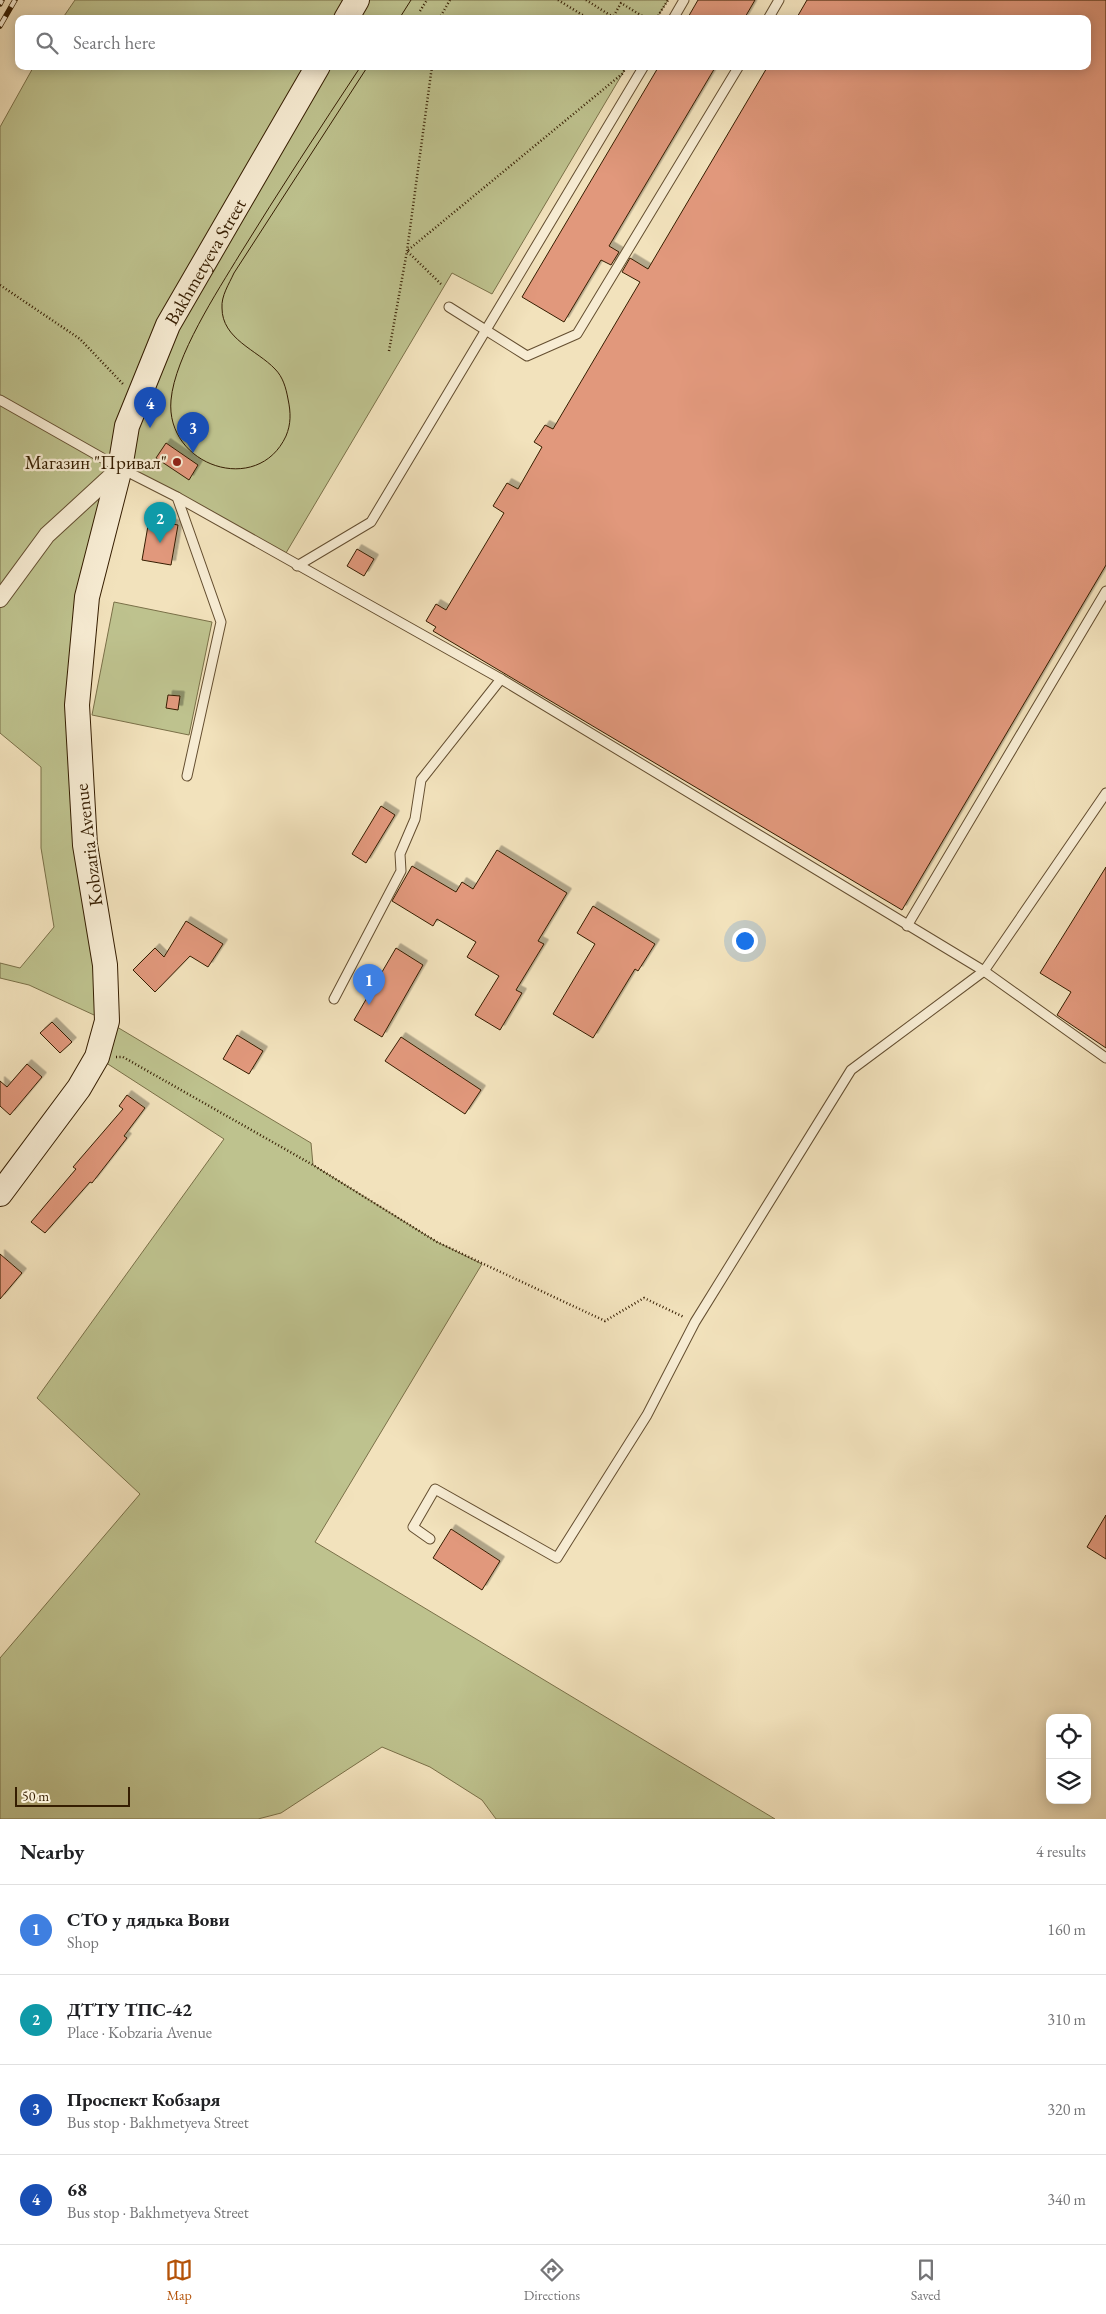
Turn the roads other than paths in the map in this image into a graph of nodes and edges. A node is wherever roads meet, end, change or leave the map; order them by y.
1 (357, 0) edge
2 (684, 0) edge
3 (779, 0) edge
4 (348, 15) edge
5 (675, 15) edge
6 (770, 15) edge
7 (316, 70) edge
8 (642, 70) edge
9 (737, 70) edge
10 (449, 307) dead end
11 (486, 330) junction
12 (0, 400) edge
13 (120, 468) junction
14 (177, 497) junction
15 (297, 566) junction
16 (1106, 591) edge
17 (0, 599) edge
18 (501, 679) junction
19 (187, 776) dead end
20 (1106, 793) edge
21 (907, 926) junction
22 (984, 971) junction
23 (334, 999) dead end
24 (1106, 1058) edge
25 (0, 1194) edge
26 (430, 1539) dead end

1 - 4 main road
2 - 5 lane
3 - 6 lane
7 - 13 main road, Bakhmetyeva Street
8 - 11 lane
9 - 11 lane
10 - 11 lane
11 - 15 lane
12 - 13 lane
13 - 14 lane
13 - 17 street
13 - 25 main road, Kobzaria Avenue
14 - 15 lane
14 - 19 lane
15 - 18 lane
16 - 21 lane
18 - 21 lane
18 - 23 lane
20 - 22 lane
21 - 22 lane
22 - 24 lane
22 - 26 lane

